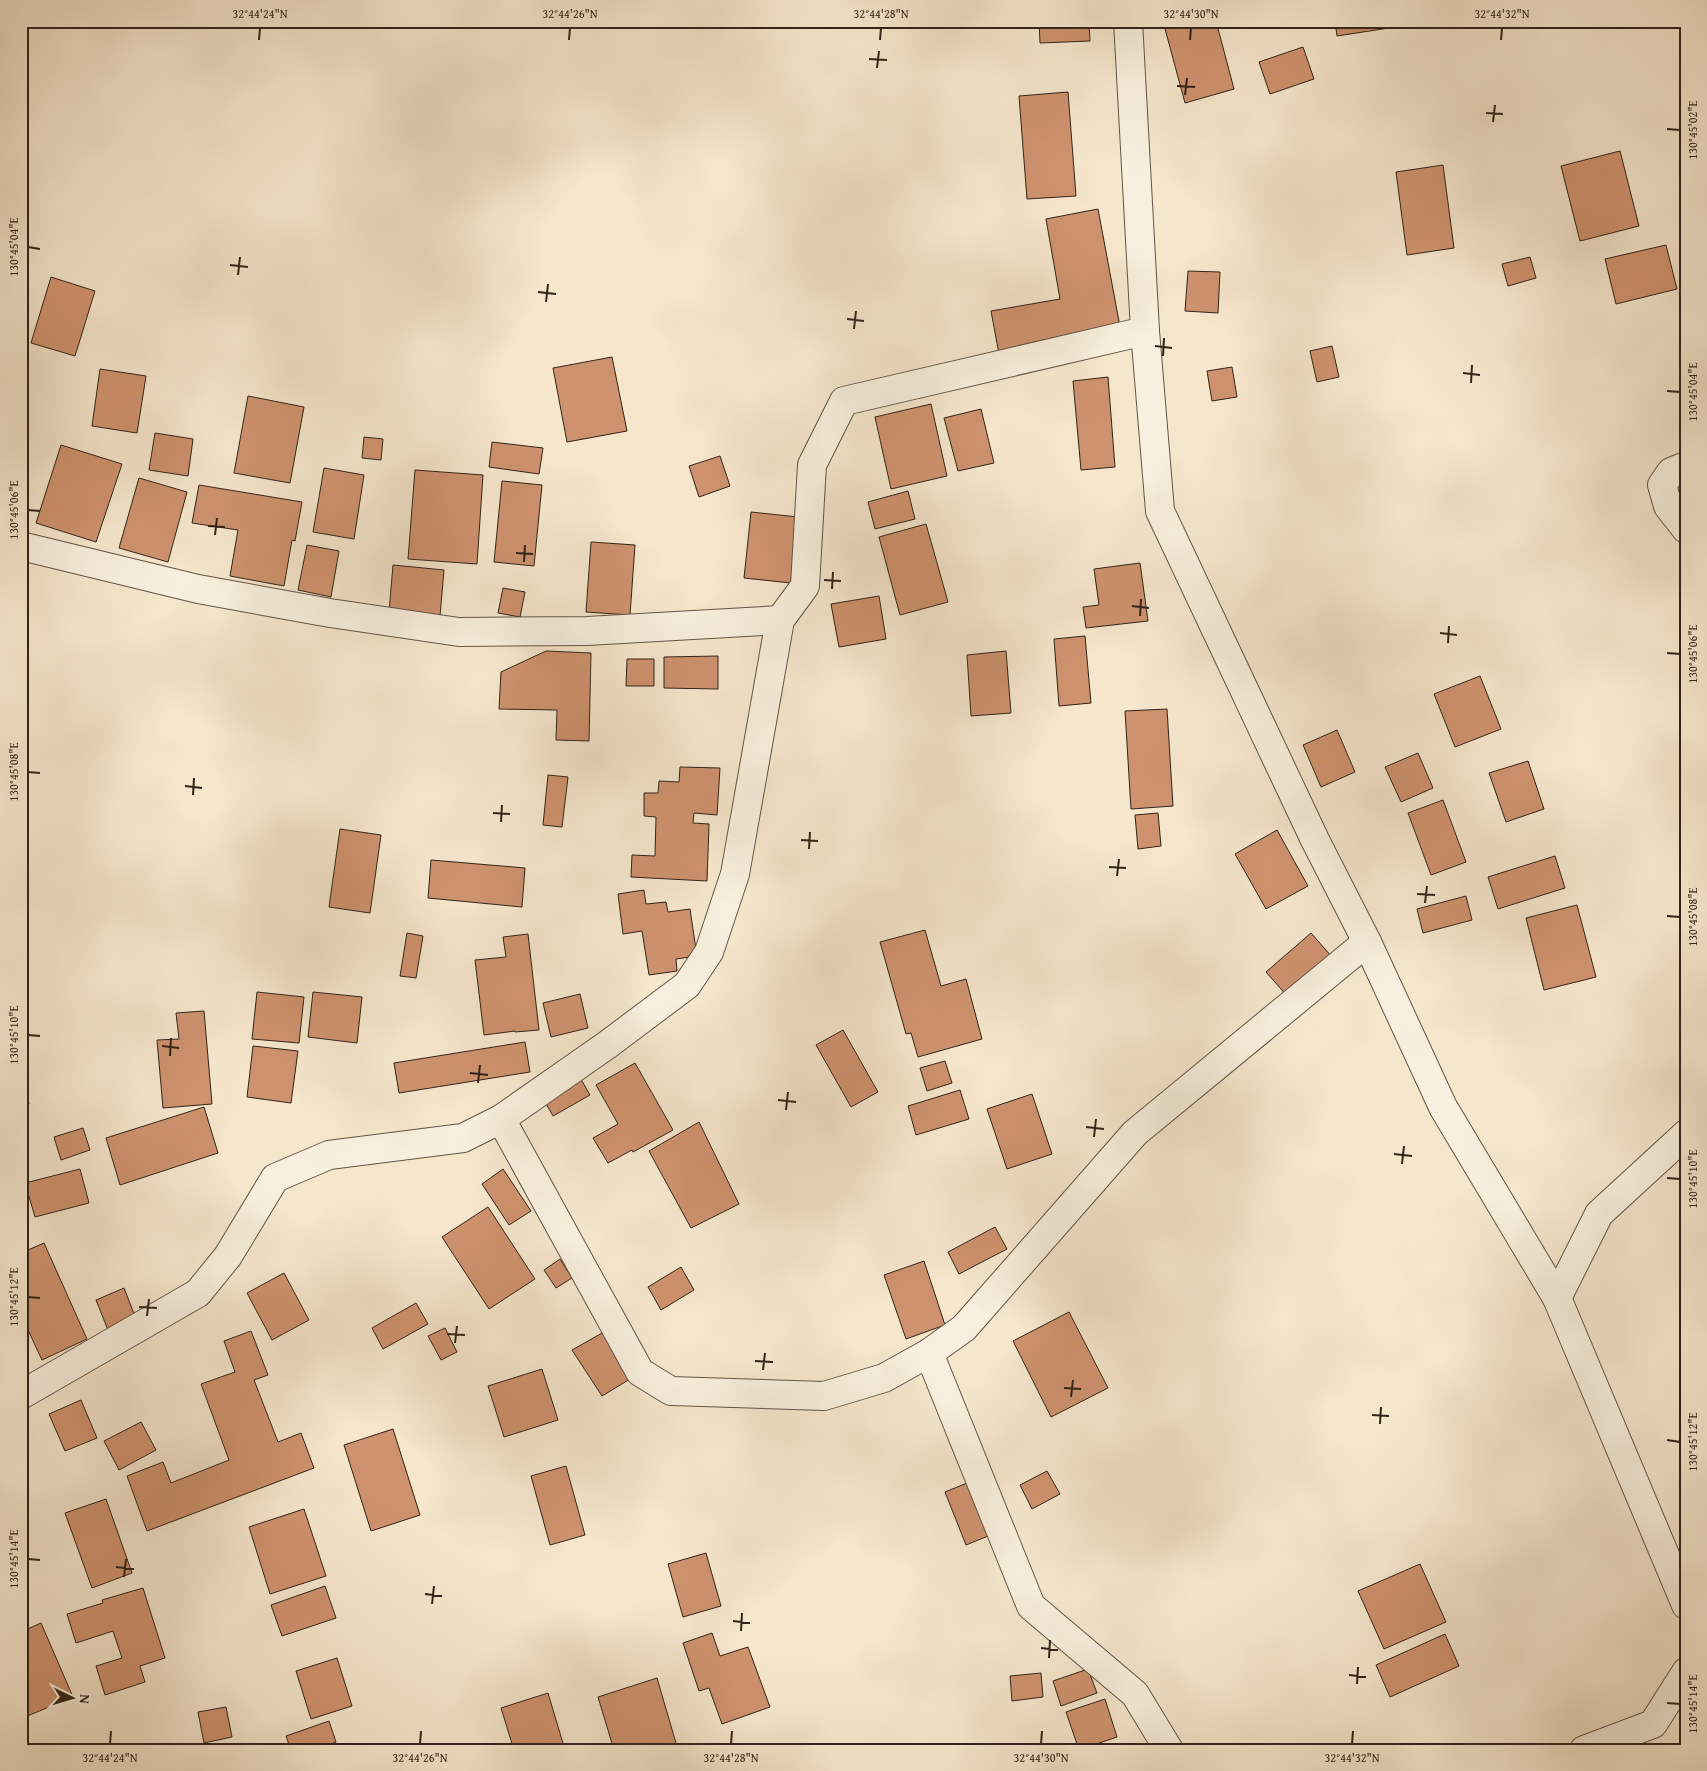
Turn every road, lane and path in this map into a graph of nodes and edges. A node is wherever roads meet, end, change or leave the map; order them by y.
1 (1128, 21) edge
2 (1145, 331) junction
3 (1686, 466) edge
4 (1686, 529) edge
5 (21, 546) edge
6 (780, 620) junction
7 (1367, 942) junction
8 (501, 1119) junction
9 (1686, 1134) edge
10 (1557, 1298) junction
11 (929, 1353) junction
12 (21, 1395) edge
13 (1686, 1606) edge
14 (1686, 1672) edge
15 (1169, 1750) edge
16 (1584, 1750) edge

1 - 2 street
2 - 6 street
2 - 7 street
3 - 4 street
5 - 6 street
6 - 8 street
7 - 10 street
7 - 11 street
8 - 11 street
8 - 12 street
9 - 10 street
10 - 13 street
11 - 15 street
14 - 16 street

